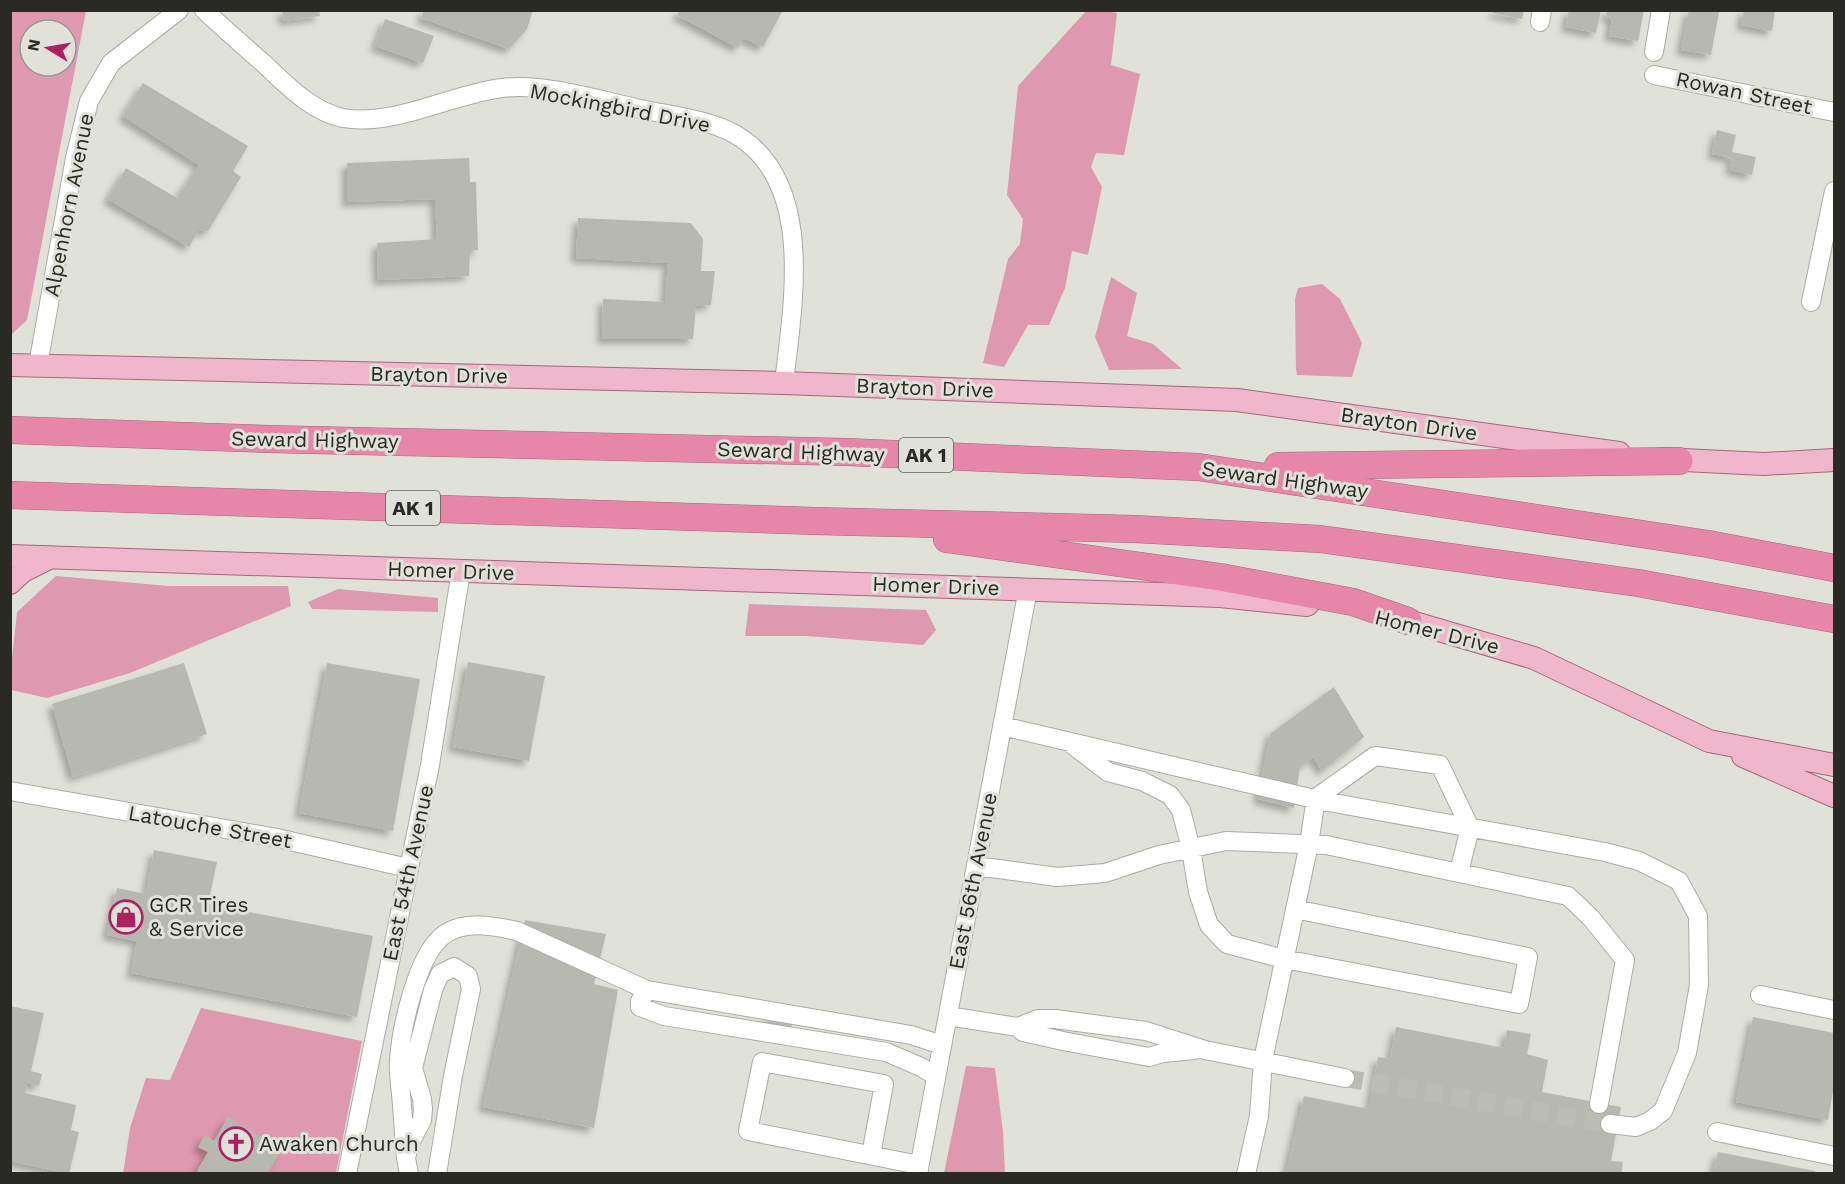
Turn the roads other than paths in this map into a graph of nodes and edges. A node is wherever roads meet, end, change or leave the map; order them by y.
1 (179, 10) edge
2 (204, 10) edge
3 (1661, 10) edge
4 (1654, 52) dead end
5 (1654, 75) dead end
6 (1834, 112) edge
7 (1834, 191) edge
8 (1811, 302) dead end
9 (10, 365) edge
10 (38, 365) junction
11 (784, 383) junction
12 (10, 430) edge
13 (1834, 460) edge
14 (1679, 461) junction
15 (1198, 467) junction
16 (10, 495) edge
17 (815, 521) junction
18 (10, 556) edge
19 (51, 557) junction
20 (1834, 568) edge
21 (460, 572) junction
22 (10, 583) edge
23 (1028, 589) junction
24 (1834, 619) edge
25 (1408, 621) junction
26 (1002, 726) junction
27 (1709, 741) junction
28 (1070, 743) junction
29 (1834, 765) edge
30 (10, 791) edge
31 (1834, 796) edge
32 (1316, 798) junction
33 (1470, 828) junction
34 (1309, 844) junction
35 (1191, 849) junction
36 (976, 866) junction
37 (408, 868) junction
38 (1460, 872) junction
39 (1295, 909) junction
40 (1284, 959) junction
41 (646, 990) junction
42 (1760, 994) dead end
43 (1834, 1010) edge
44 (948, 1016) junction
45 (1018, 1027) junction
46 (942, 1045) junction
47 (1205, 1050) junction
48 (1263, 1060) junction
49 (936, 1076) junction
50 (1345, 1078) tunnel mouth
51 (1599, 1104) dead end
52 (1610, 1124) tunnel mouth
53 (1717, 1132) dead end
54 (871, 1155) junction
55 (1834, 1156) edge
56 (408, 1166) edge
57 (919, 1169) edge
58 (346, 1173) edge
59 (437, 1173) edge
60 (1246, 1173) edge

1 - 10 street, Alpenhorn Avenue
2 - 11 street, Mockingbird Drive
3 - 4 street
5 - 6 street, Rowan Street
7 - 8 street
9 - 10 main road, Brayton Drive
10 - 11 main road, Brayton Drive
11 - 14 main road, Brayton Drive
12 - 15 highway, Seward Highway / AK 1
13 - 14 main road, Brayton Drive
14 - 15 highway
15 - 20 highway, Seward Highway / AK 1
16 - 17 highway, AK 1
17 - 24 highway, AK 1
17 - 25 highway
18 - 19 main road, Homer Drive
19 - 21 main road, Homer Drive
19 - 22 main road
21 - 23 main road, Homer Drive
21 - 37 street, East 54th Avenue
23 - 25 main road, Homer Drive
23 - 26 street, East 56th Avenue
25 - 27 main road, Homer Drive
26 - 28 street
26 - 36 street, East 56th Avenue
27 - 29 main road, Homer Drive
27 - 31 main road
28 - 32 street
28 - 35 street
30 - 37 street, Latouche Street
32 - 33 street
32 - 33 street
32 - 34 street
33 - 38 street
33 - 52 street
34 - 35 street
34 - 38 street
34 - 39 street
35 - 36 street
35 - 40 street
36 - 44 street, East 56th Avenue
37 - 58 street, East 54th Avenue
38 - 51 street
39 - 40 street
39 - 40 street
40 - 48 street
41 - 46 street
41 - 49 street
41 - 56 street
42 - 43 street
44 - 45 street
44 - 46 street, East 56th Avenue
45 - 47 street
45 - 47 street
46 - 49 street, East 56th Avenue
47 - 48 street
48 - 50 street
48 - 60 street
49 - 57 street, East 56th Avenue
53 - 55 street
54 - 54 street
54 - 57 street
56 - 59 street

